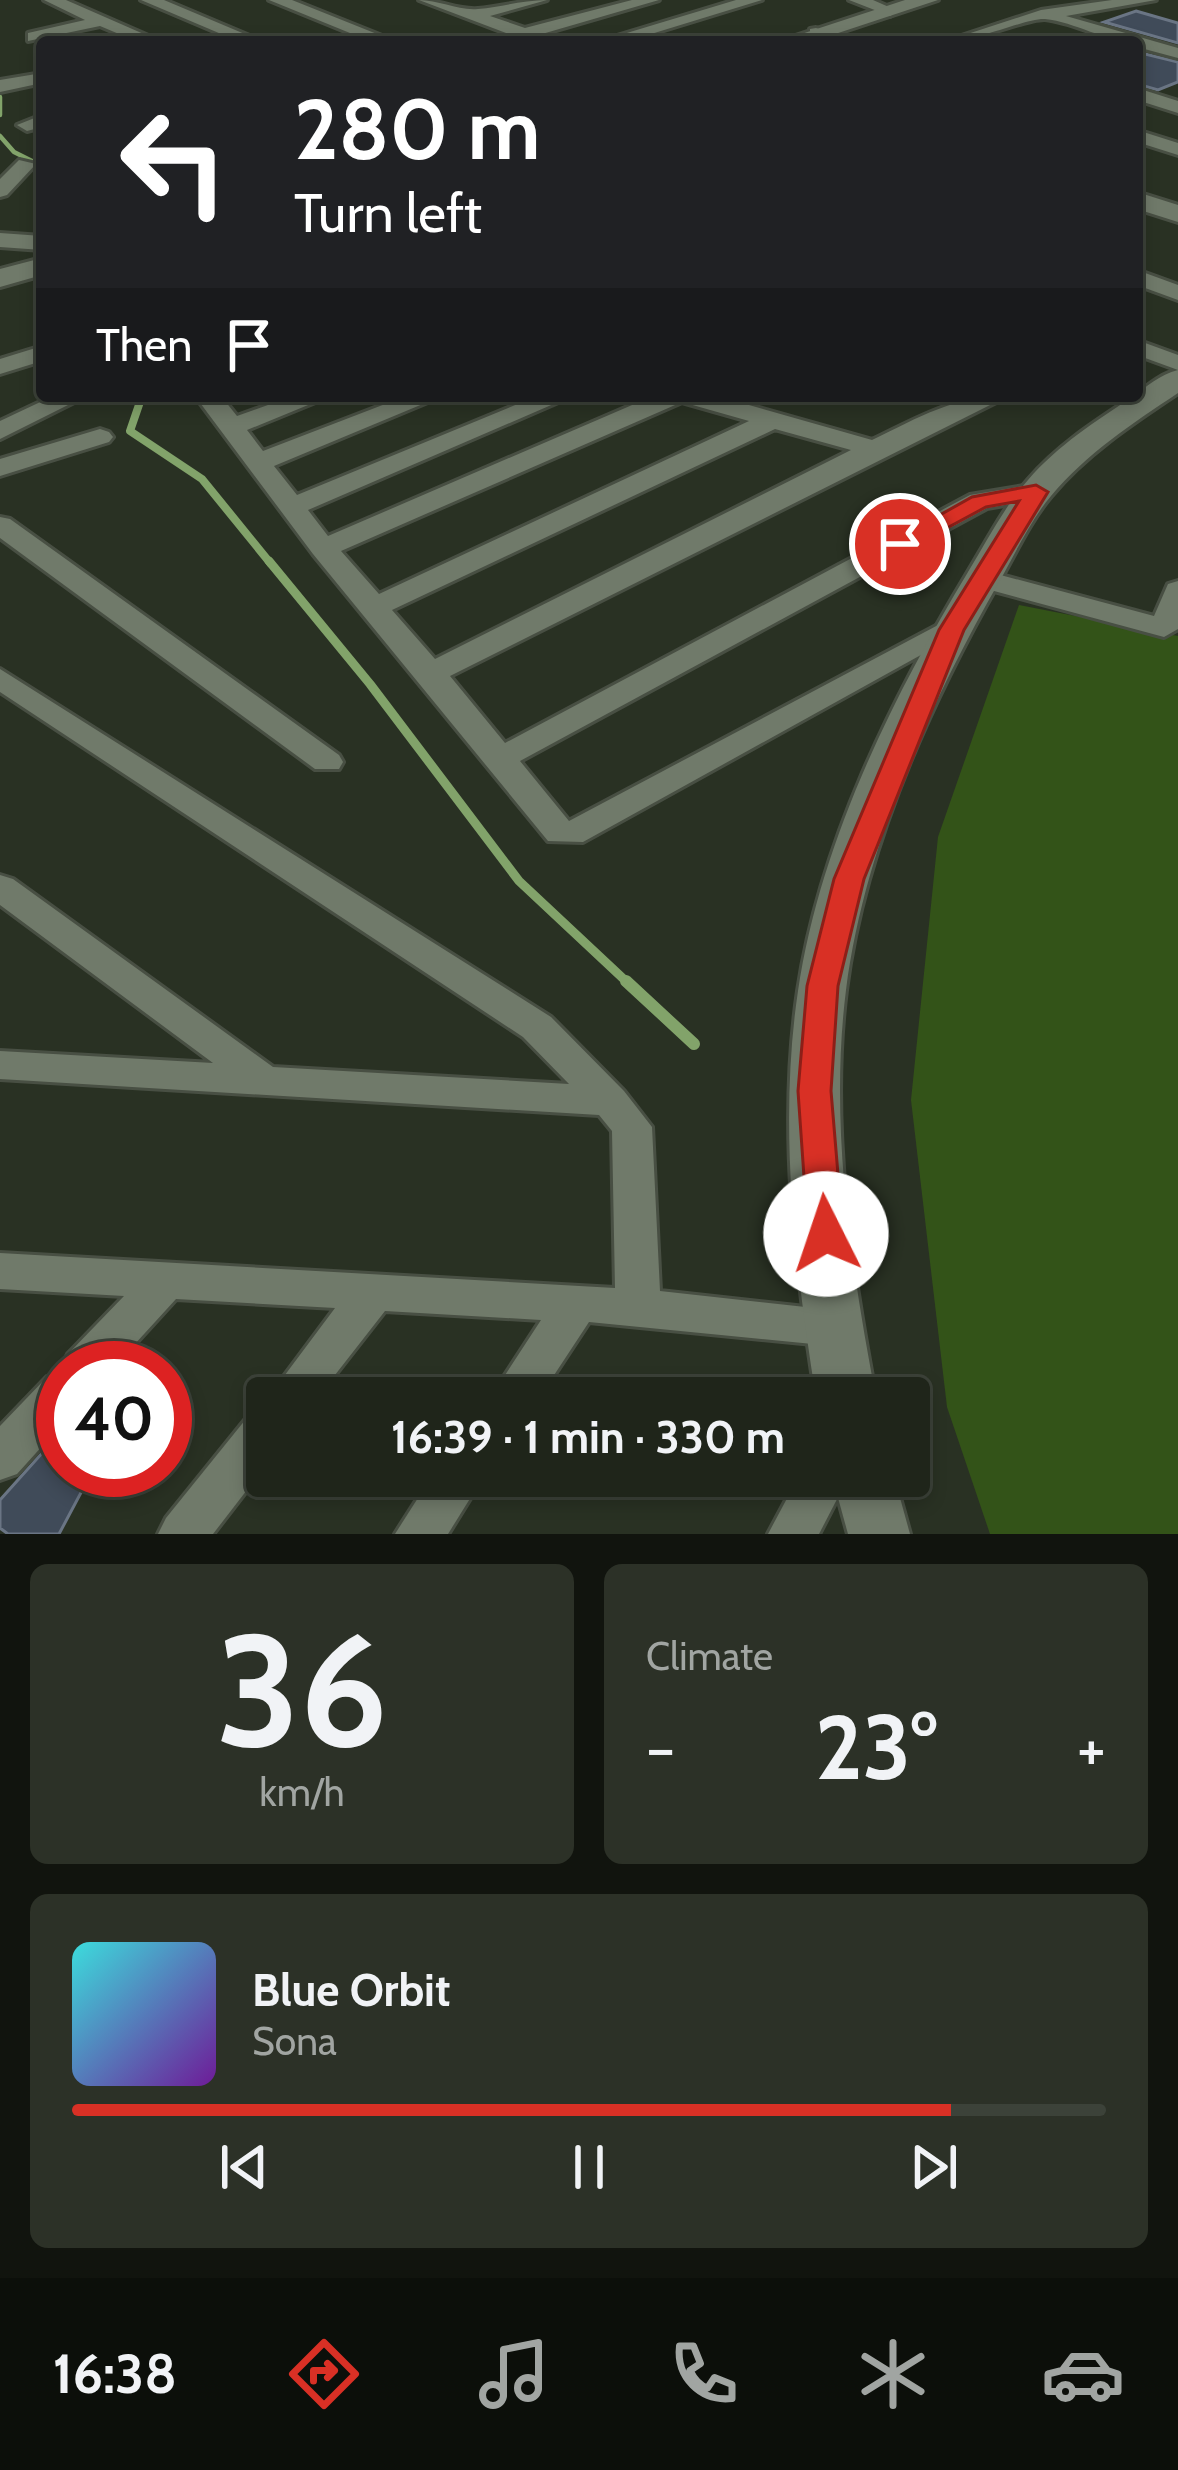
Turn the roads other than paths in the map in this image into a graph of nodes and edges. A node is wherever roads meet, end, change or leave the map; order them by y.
1 (51, 0) edge
2 (149, 0) edge
3 (277, 0) edge
4 (427, 0) edge
5 (539, 0) edge
6 (650, 0) edge
7 (754, 0) edge
8 (857, 0) edge
9 (927, 0) edge
10 (1150, 2) edge
11 (1093, 7) junction
12 (890, 11) junction
13 (1040, 15) junction
14 (471, 16) junction
15 (326, 19) junction
16 (1136, 19) dead end
17 (104, 20) junction
18 (212, 24) junction
19 (1010, 24) junction
20 (287, 29) dead end
21 (816, 33) junction
22 (524, 34) junction
23 (51, 36) edge
24 (139, 36) edge
25 (168, 36) edge
26 (251, 36) edge
27 (372, 36) edge
28 (530, 36) edge
29 (627, 36) edge
30 (807, 36) edge
31 (825, 36) edge
32 (974, 36) edge
33 (1049, 36) edge
34 (1116, 36) edge
35 (36, 38) edge
36 (1143, 43) edge
37 (1178, 53) edge
38 (1143, 65) edge
39 (1178, 75) edge
40 (36, 79) edge
41 (0, 86) edge
42 (1143, 96) edge
43 (1178, 107) edge
44 (1143, 138) edge
45 (1178, 149) edge
46 (26, 164) dead end
47 (0, 191) edge
48 (1143, 202) edge
49 (1178, 214) edge
50 (0, 240) edge
51 (36, 243) edge
52 (36, 268) edge
53 (0, 278) edge
54 (1143, 279) edge
55 (1178, 292) edge
56 (1143, 352) edge
57 (36, 355) edge
58 (0, 367) edge
59 (1170, 375) edge
60 (1143, 398) edge
61 (60, 402) edge
62 (212, 402) edge
63 (300, 402) edge
64 (414, 402) edge
65 (545, 402) edge
66 (660, 402) edge
67 (711, 402) edge
68 (945, 402) edge
69 (1138, 402) edge
70 (775, 419) junction
71 (229, 428) junction
72 (0, 431) edge
73 (100, 437) dead end
74 (874, 448) junction
75 (256, 463) junction
76 (0, 468) edge
77 (1036, 492) junction
78 (291, 507) junction
79 (0, 525) edge
80 (322, 548) junction
81 (982, 579) junction
82 (1178, 590) edge
83 (375, 607) junction
84 (951, 630) junction
85 (431, 673) junction
86 (0, 678) edge
87 (499, 759) junction
88 (326, 762) dead end
89 (0, 887) edge
90 (0, 1065) edge
91 (266, 1081) junction
92 (610, 1100) junction
93 (0, 1271) edge
94 (167, 1279) junction
95 (376, 1289) junction
96 (578, 1302) junction
97 (638, 1307) junction
98 (833, 1328) junction
99 (109, 1341) edge
100 (307, 1377) edge
101 (527, 1377) edge
102 (842, 1377) edge
103 (36, 1420) edge
104 (246, 1455) edge
105 (0, 1459) edge
106 (446, 1497) edge
107 (813, 1497) edge
108 (868, 1497) edge
109 (184, 1534) edge
110 (420, 1534) edge
111 (793, 1534) edge
112 (878, 1534) edge

1 - 17 street
1 - 35 street
2 - 18 street
3 - 15 street
4 - 14 street
5 - 14 street
6 - 22 street
7 - 29 street
8 - 12 street
9 - 12 street
10 - 11 street
11 - 13 street
11 - 16 street
12 - 21 street
13 - 19 street
13 - 34 street
14 - 22 street
15 - 20 street
15 - 27 street
17 - 23 street
17 - 24 street
18 - 25 street
18 - 26 street
19 - 32 street
19 - 33 street
21 - 30 street
21 - 31 street
22 - 28 street
36 - 37 street
38 - 39 street
40 - 41 street
42 - 43 street
44 - 45 street
46 - 47 street
48 - 49 street
50 - 51 street
52 - 53 street
54 - 55 street
56 - 59 street
57 - 58 street
59 - 60 street
61 - 72 street
62 - 71 street
63 - 71 street
64 - 75 street
65 - 78 street
66 - 80 street
67 - 70 street
68 - 74 street
69 - 77 street
70 - 74 street
70 - 83 street
71 - 75 street
73 - 76 street
74 - 85 street
75 - 78 street
77 - 81 street
77 - 87 street
78 - 80 street
79 - 88 street
80 - 83 street
81 - 82 street
81 - 84 street
83 - 85 street
84 - 87 street
84 - 98 street
85 - 87 street
86 - 92 street
89 - 91 street
90 - 91 street
91 - 92 street
92 - 97 street
93 - 94 street
94 - 95 street
94 - 99 street
95 - 96 street
95 - 100 street
96 - 97 street
96 - 101 street
97 - 98 street
98 - 102 street
103 - 105 street
104 - 109 street
106 - 110 street
107 - 111 street
108 - 112 street

